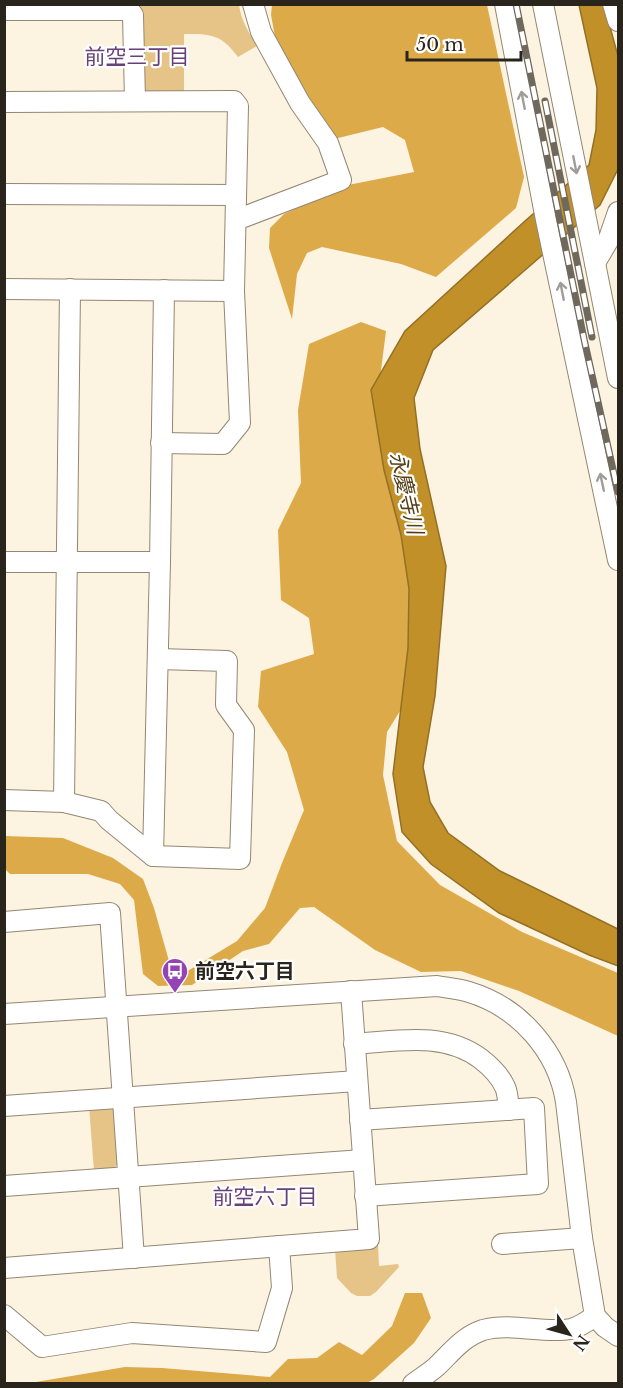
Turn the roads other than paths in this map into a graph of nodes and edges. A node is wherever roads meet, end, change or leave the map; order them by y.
1 (253, 4) edge
2 (505, 4) edge
3 (543, 4) edge
4 (613, 4) edge
5 (4, 10) edge
6 (618, 21) edge
7 (135, 101) junction
8 (4, 102) edge
9 (4, 194) edge
10 (236, 195) junction
11 (618, 212) edge
12 (236, 220) junction
13 (595, 263) junction
14 (4, 289) edge
15 (70, 289) junction
16 (164, 290) junction
17 (234, 291) junction
18 (618, 378) edge
19 (161, 443) junction
20 (618, 560) edge
21 (4, 562) edge
22 (67, 562) junction
23 (160, 562) junction
24 (158, 659) junction
25 (4, 800) edge
26 (64, 802) junction
27 (153, 856) junction
28 (4, 922) edge
29 (351, 991) junction
30 (116, 1006) junction
31 (4, 1014) edge
32 (354, 1044) junction
33 (357, 1081) junction
34 (123, 1098) junction
35 (4, 1106) edge
36 (509, 1110) junction
37 (360, 1120) junction
38 (363, 1160) junction
39 (128, 1178) junction
40 (4, 1186) edge
41 (366, 1196) junction
42 (582, 1238) junction
43 (502, 1244) dead end
44 (279, 1246) junction
45 (134, 1258) junction
46 (4, 1268) edge
47 (4, 1316) edge
48 (595, 1316) junction
49 (618, 1336) edge
50 (413, 1383) edge

1 - 12 street
20 -> 2 street
3 -> 13 street
4 - 6 street
5 - 7 street
7 - 8 street
7 - 10 street
9 - 10 street
10 - 12 street
11 - 13 street
12 - 17 street
13 - 18 street
14 - 15 street
15 - 16 street
15 - 22 street
16 - 17 street
16 - 19 street
17 - 19 street
19 - 23 street
21 - 22 street
22 - 23 street
22 - 26 street
23 - 24 street
24 - 27 street
24 - 27 street
25 - 26 street
26 - 27 street
28 - 30 street
29 - 30 street
29 - 32 street
29 - 42 street
30 - 31 street
30 - 34 street
32 - 33 street
32 - 36 street
33 - 34 street
33 - 37 street
34 - 35 street
34 - 39 street
36 - 37 street
36 - 41 street
37 - 38 street
38 - 39 street
38 - 41 street
39 - 40 street
39 - 45 street
41 - 44 street
42 - 43 street
42 - 48 street
44 - 45 street
44 - 47 street
45 - 46 street
48 - 49 street
48 - 50 street

